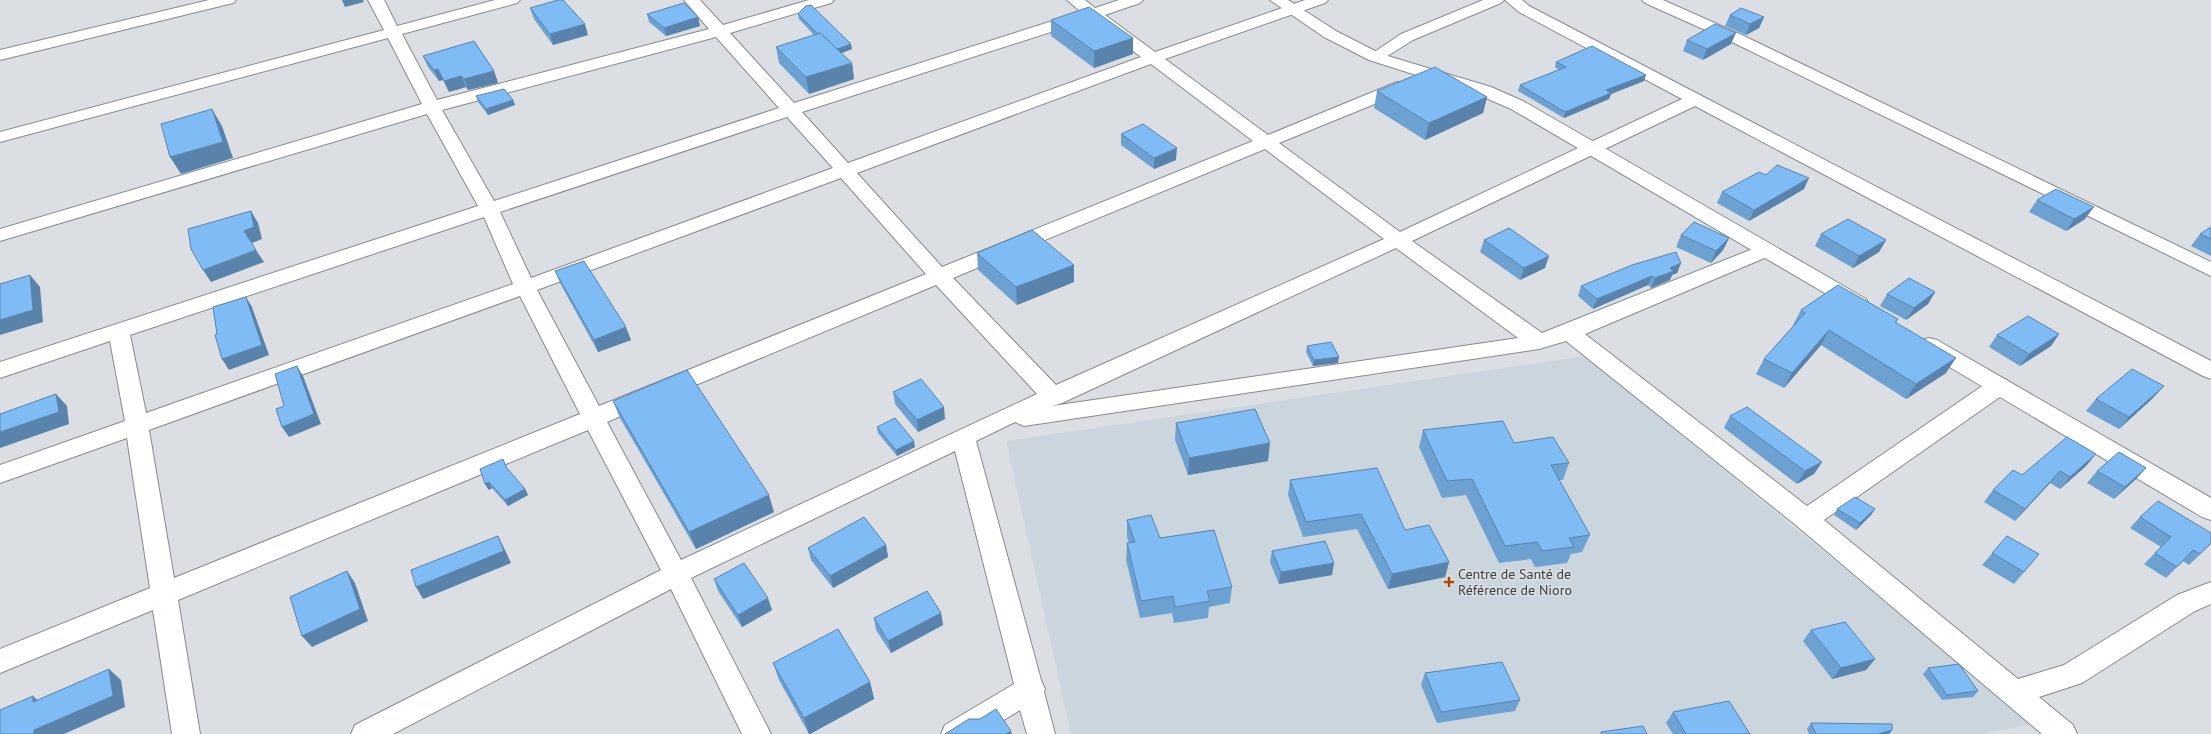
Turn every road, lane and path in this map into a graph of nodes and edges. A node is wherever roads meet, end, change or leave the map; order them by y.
1 (228, 0) edge
2 (376, 0) edge
3 (512, 0) edge
4 (692, 0) edge
5 (826, 0) edge
6 (1075, 0) edge
7 (1135, 0) edge
8 (1320, 0) edge
9 (1496, 0) edge
10 (1513, 0) edge
11 (1650, 0) edge
12 (1285, 5) edge
13 (1094, 14) junction
14 (719, 31) junction
15 (392, 32) junction
16 (0, 55) edge
17 (1375, 57) junction
18 (1153, 58) junction
19 (1424, 72) junction
20 (1695, 100) junction
21 (432, 107) junction
22 (790, 110) junction
23 (0, 137) edge
24 (1266, 142) junction
25 (1591, 149) junction
26 (845, 171) junction
27 (489, 208) junction
28 (0, 235) edge
29 (1398, 240) junction
30 (1767, 250) junction
31 (2211, 270) edge
32 (939, 276) junction
33 (525, 288) junction
34 (1876, 314) edge
35 (119, 332) junction
36 (1569, 332) junction
37 (1910, 334) edge
38 (1539, 342) junction
39 (0, 370) edge
40 (2211, 371) edge
41 (1999, 386) junction
42 (1054, 397) junction
43 (592, 418) junction
44 (995, 422) junction
45 (137, 425) junction
46 (963, 438) junction
47 (0, 474) edge
48 (2211, 510) edge
49 (1806, 520) junction
50 (676, 574) junction
51 (2211, 593) edge
52 (164, 594) junction
53 (0, 661) edge
54 (1031, 689) junction
55 (2014, 693) junction
56 (186, 734) edge
57 (365, 734) edge
58 (757, 734) edge
59 (955, 734) edge
60 (1041, 734) edge
61 (2063, 734) edge

1 - 16 street
2 - 15 street
3 - 15 street
4 - 14 street
5 - 14 street
6 - 13 street
7 - 13 street
8 - 12 street
9 - 17 street
10 - 20 street
11 - 31 street
12 - 17 street
12 - 18 street
13 - 18 street
13 - 22 street
14 - 21 street
14 - 22 street
15 - 21 street
15 - 23 street
17 - 19 street
18 - 24 street
18 - 26 street
19 - 24 street
19 - 25 street
20 - 25 street
20 - 40 street
21 - 27 street
21 - 28 street
22 - 26 street
22 - 27 street
24 - 29 street
24 - 32 street
25 - 29 street
25 - 30 street
26 - 32 street
26 - 33 street
27 - 33 street
27 - 35 street
29 - 38 street
29 - 42 street
30 - 34 street
30 - 36 street
32 - 42 street
32 - 43 street
33 - 43 street
33 - 45 street
35 - 39 street
35 - 45 street
36 - 38 street
36 - 49 street
37 - 41 street
38 - 44 street
41 - 48 street
41 - 49 street
42 - 44 street
43 - 50 street
43 - 52 street
44 - 46 street
45 - 47 street
45 - 52 street
46 - 50 street
46 - 54 street
49 - 55 street
50 - 57 street
50 - 58 street
51 - 55 street
52 - 53 street
52 - 56 street
54 - 59 street
54 - 60 street
55 - 61 street

